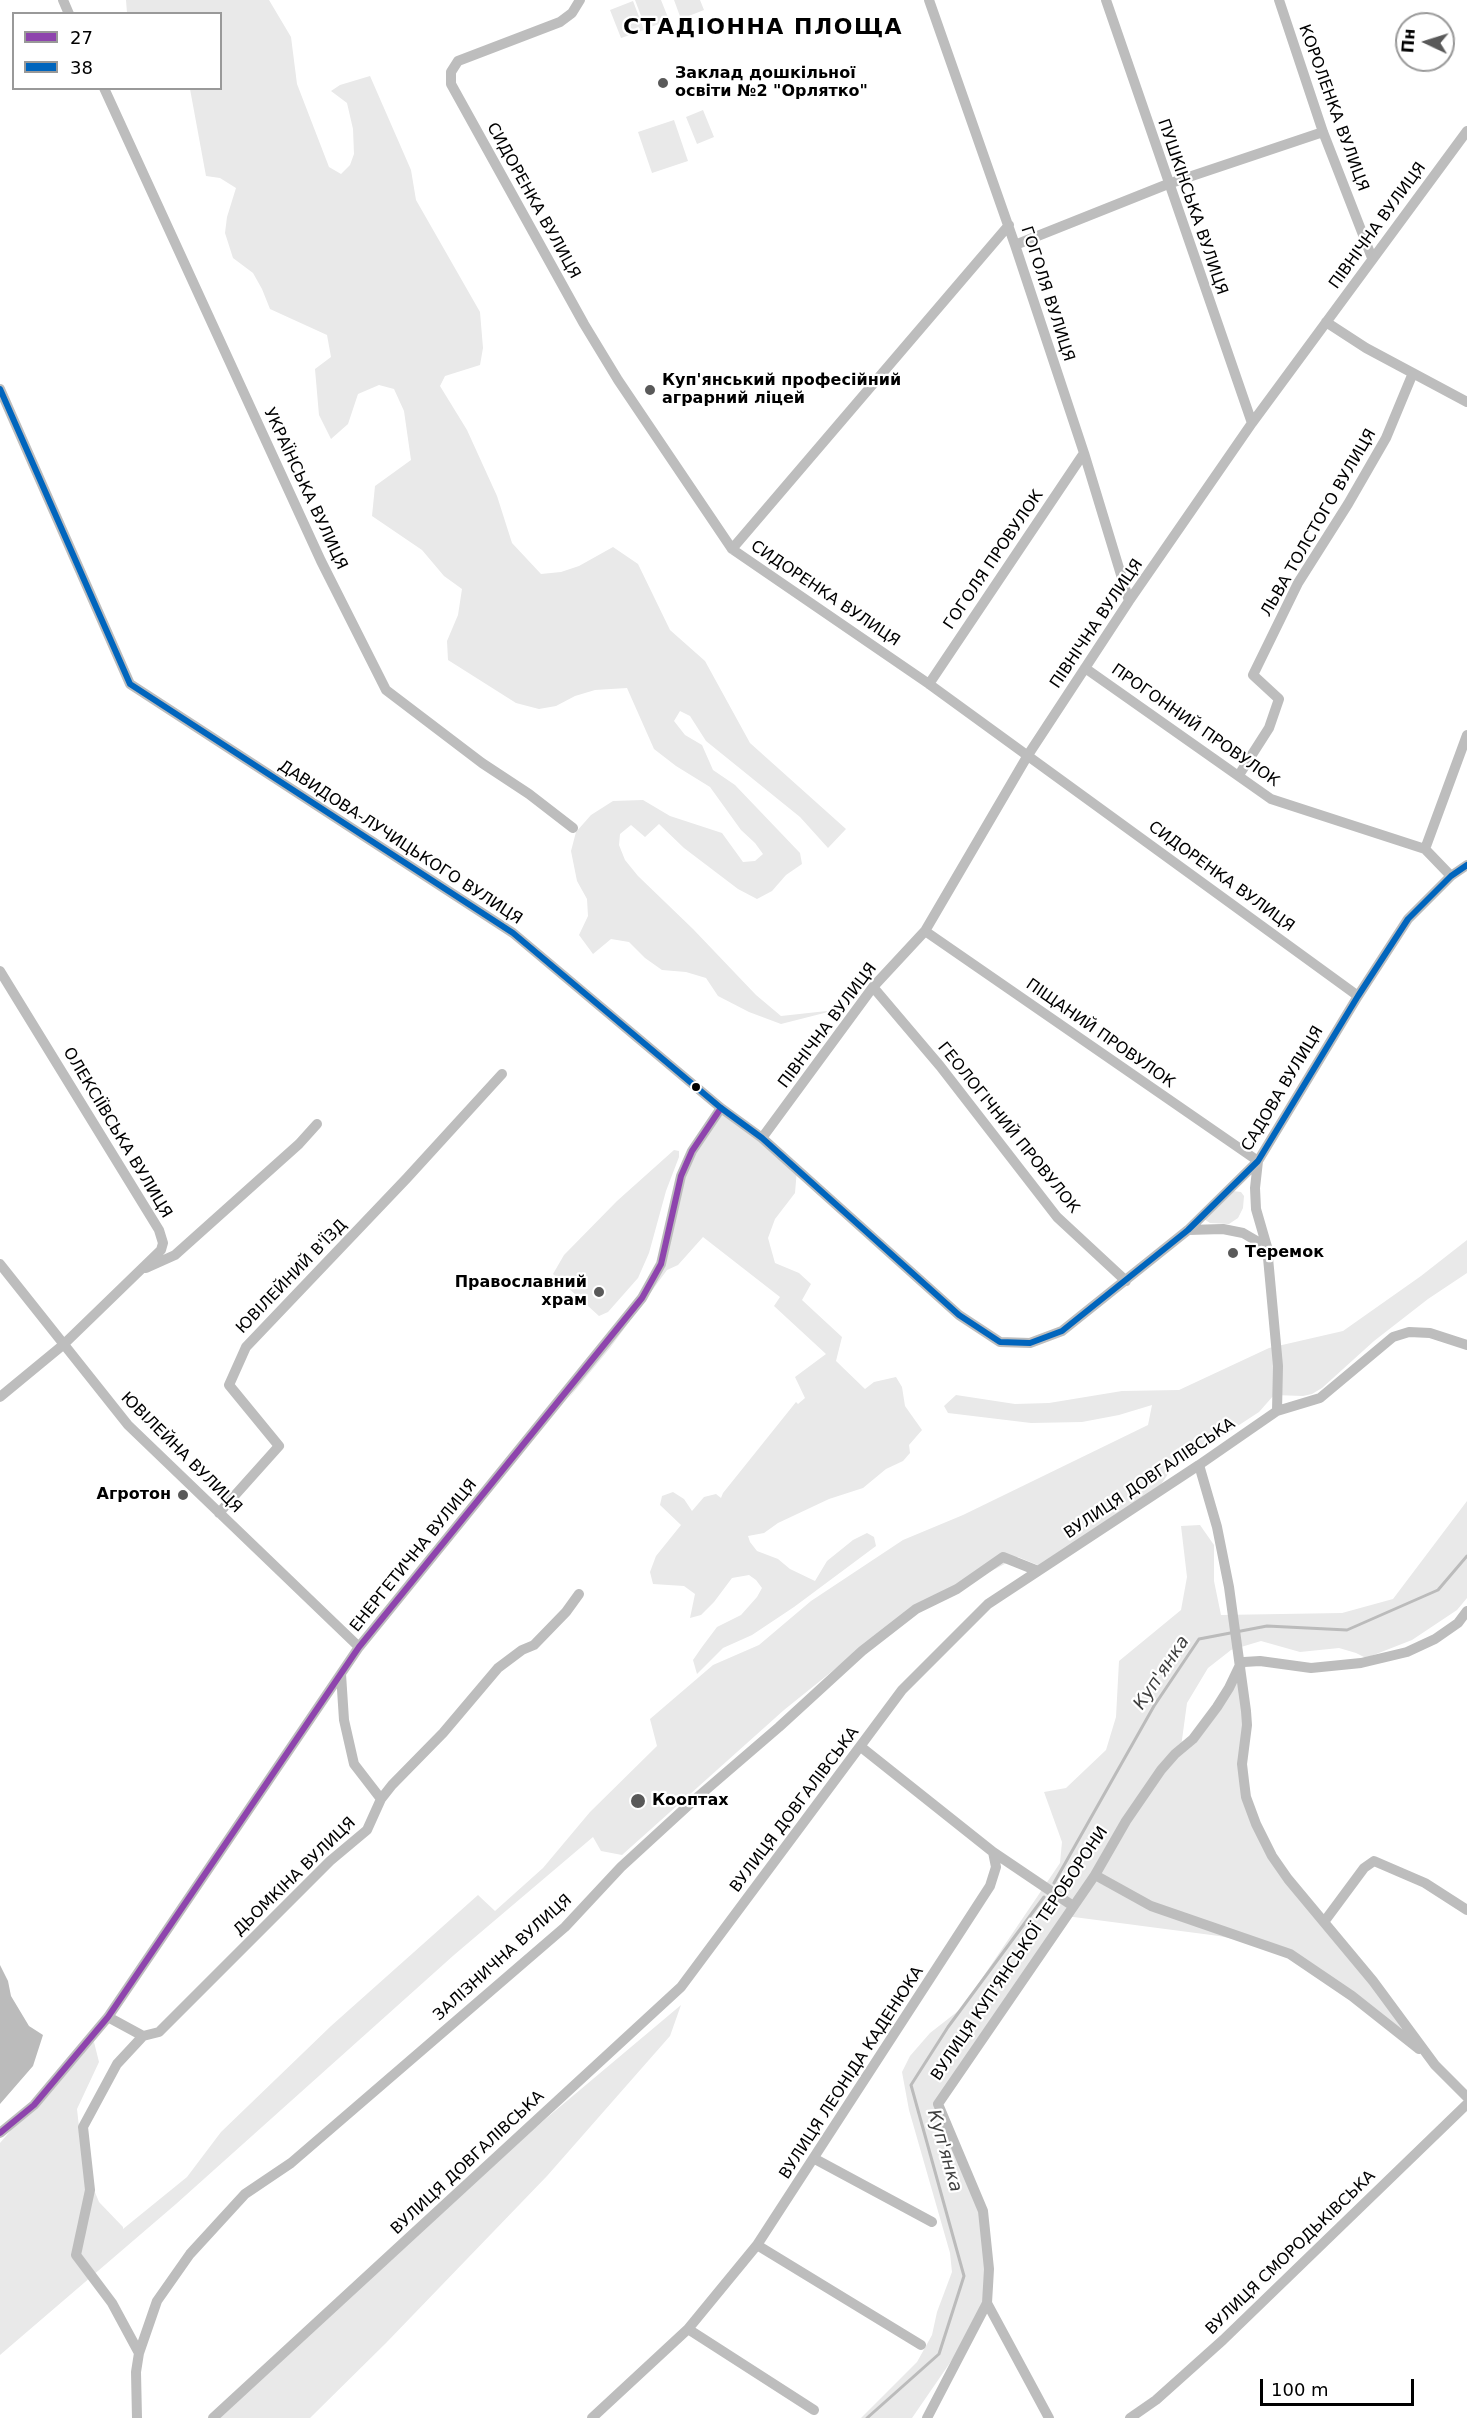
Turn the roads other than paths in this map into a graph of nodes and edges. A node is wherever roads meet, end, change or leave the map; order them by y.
1 (580, 0) edge
2 (929, 0) edge
3 (1106, 0) edge
4 (1279, 0) edge
5 (105, 90) edge
6 (1467, 131) edge
7 (1323, 132) junction
8 (1168, 184) junction
9 (1009, 225) junction
10 (1015, 244) junction
11 (1372, 258) junction
12 (1326, 322) junction
13 (1413, 373) junction
14 (0, 389) edge
15 (1467, 402) edge
16 (1252, 423) junction
17 (1084, 453) junction
18 (732, 549) junction
19 (1129, 601) junction
20 (1085, 668) junction
21 (929, 684) junction
22 (1467, 735) edge
23 (1028, 755) junction
24 (1239, 775) junction
25 (573, 828) dead end
26 (1425, 849) junction
27 (1467, 865) edge
28 (1451, 876) junction
29 (925, 931) junction
30 (0, 971) edge
31 (873, 987) junction
32 (1358, 996) junction
33 (502, 1074) dead end
34 (721, 1108) junction
35 (317, 1124) dead end
36 (762, 1138) junction
37 (1258, 1161) junction
38 (1188, 1230) junction
39 (1267, 1247) junction
40 (0, 1264) edge
41 (140, 1270) junction
42 (1126, 1281) junction
43 (1000, 1342) joint
44 (63, 1345) junction
45 (1467, 1345) edge
46 (0, 1397) edge
47 (1277, 1411) junction
48 (1199, 1466) junction
49 (219, 1513) junction
50 (1038, 1571) junction
51 (579, 1594) dead end
52 (1467, 1611) edge
53 (359, 1647) junction
54 (1240, 1665) junction
55 (341, 1674) junction
56 (861, 1747) junction
57 (381, 1799) junction
58 (993, 1852) junction
59 (1095, 1875) junction
60 (1073, 1906) junction
61 (1467, 1910) edge
62 (1324, 1922) junction
63 (108, 2017) junction
64 (143, 2036) junction
65 (1432, 2060) junction
66 (1467, 2097) edge
67 (1467, 2104) edge
68 (0, 2133) edge
69 (815, 2159) junction
70 (932, 2222) dead end
71 (757, 2245) junction
72 (987, 2303) junction
73 (688, 2329) junction
74 (921, 2344) dead end
75 (139, 2353) junction
76 (814, 2410) dead end
77 (137, 2418) edge
78 (213, 2418) edge
79 (592, 2418) edge
80 (927, 2418) edge
81 (1048, 2418) edge
82 (1130, 2418) edge

1 - 18 street, СИДОРЕНКА ВУЛИЦЯ
2 - 9 street, ГОГОЛЯ ВУЛИЦЯ
3 - 8 street, ПУШКІНСЬКА ВУЛИЦЯ
4 - 7 street, КОРОЛЕНКА ВУЛИЦЯ
5 - 25 street, УКРАЇНСЬКА ВУЛИЦЯ
6 - 11 street, ПІВНІЧНА ВУЛИЦЯ
7 - 8 street
7 - 11 street, КОРОЛЕНКА ВУЛИЦЯ
8 - 10 street
8 - 16 street, ПУШКІНСЬКА ВУЛИЦЯ
9 - 10 street, ГОГОЛЯ ВУЛИЦЯ
9 - 18 street
10 - 17 street, ГОГОЛЯ ВУЛИЦЯ
11 - 12 street, ПІВНІЧНА ВУЛИЦЯ
12 - 13 street
12 - 16 street, ПІВНІЧНА ВУЛИЦЯ
13 - 15 street
13 - 24 street, ЛЬВА ТОЛСТОГО ВУЛИЦЯ
14 - 34 street, ДАВИДОВА-ЛУЧИЦЬКОГО ВУЛИЦЯ
16 - 19 street, ПІВНІЧНА ВУЛИЦЯ
17 - 19 street, ГОГОЛЯ ВУЛИЦЯ
17 - 21 street, ГОГОЛЯ ПРОВУЛОК
18 - 21 street, СИДОРЕНКА ВУЛИЦЯ
19 - 20 street, ПІВНІЧНА ВУЛИЦЯ
20 - 23 street, ПІВНІЧНА ВУЛИЦЯ
20 - 24 street, ПРОГОННИЙ ПРОВУЛОК
21 - 23 street, СИДОРЕНКА ВУЛИЦЯ
22 - 26 street
23 - 29 street, ПІВНІЧНА ВУЛИЦЯ
23 - 32 street, СИДОРЕНКА ВУЛИЦЯ
24 - 26 street, ПРОГОННИЙ ПРОВУЛОК
26 - 28 street, ПРОГОННИЙ ПРОВУЛОК
27 - 28 street, САДОВА ВУЛИЦЯ
28 - 32 street, САДОВА ВУЛИЦЯ
29 - 31 street, ПІВНІЧНА ВУЛИЦЯ
29 - 37 street, ПІЩАНИЙ ПРОВУЛОК
30 - 41 street, ОЛЕКСІЇВСЬКА ВУЛИЦЯ
31 - 36 street, ПІВНІЧНА ВУЛИЦЯ
31 - 42 street, ГЕОЛОГІЧНИЙ ПРОВУЛОК
32 - 37 street, САДОВА ВУЛИЦЯ
33 - 49 street, ЮВІЛЕЙНИЙ В'ЇЗД
34 - 36 street, ДАВИДОВА-ЛУЧИЦЬКОГО ВУЛИЦЯ
34 - 53 street, ЕНЕРГЕТИЧНА ВУЛИЦЯ
35 - 41 street
36 - 43 street, ДАВИДОВА-ЛУЧИЦЬКОГО ВУЛИЦЯ
37 - 38 street, САДОВА ВУЛИЦЯ
37 - 39 street
38 - 39 street
38 - 42 street, САДОВА ВУЛИЦЯ
39 - 47 street
40 - 44 street, ЮВІЛЕЙНА ВУЛИЦЯ
41 - 44 street, ОЛЕКСІЇВСЬКА ВУЛИЦЯ
42 - 43 street, САДОВА ВУЛИЦЯ
44 - 46 street, ОЛЕКСІЇВСЬКА ВУЛИЦЯ
44 - 49 street, ЮВІЛЕЙНА ВУЛИЦЯ
45 - 47 street, ВУЛИЦЯ ДОВГАЛІВСЬКА
47 - 48 street, ВУЛИЦЯ ДОВГАЛІВСЬКА
48 - 50 street, ВУЛИЦЯ ДОВГАЛІВСЬКА
48 - 54 street
49 - 53 street, ЮВІЛЕЙНА ВУЛИЦЯ
50 - 56 street, ВУЛИЦЯ ДОВГАЛІВСЬКА
50 - 75 street, ЗАЛІЗНИЧНА ВУЛИЦЯ
51 - 57 street, ДЬОМКІНА ВУЛИЦЯ
52 - 54 street
53 - 55 street, ЕНЕРГЕТИЧНА ВУЛИЦЯ
54 - 59 street, ВУЛИЦЯ КУП'ЯНСЬКОЇ ТЕРОБОРОНИ
54 - 62 street
55 - 57 street
55 - 63 street, ЕНЕРГЕТИЧНА ВУЛИЦЯ
56 - 58 street
56 - 78 street, ВУЛИЦЯ ДОВГАЛІВСЬКА
57 - 64 street, ДЬОМКІНА ВУЛИЦЯ
58 - 60 street
58 - 69 street, ВУЛИЦЯ ЛЕОНІДА КАДЕНЮКА
59 - 60 street, ВУЛИЦЯ КУП'ЯНСЬКОЇ ТЕРОБОРОНИ
59 - 65 street
60 - 72 street, ВУЛИЦЯ КУП'ЯНСЬКОЇ ТЕРОБОРОНИ
61 - 62 street
62 - 65 street
63 - 64 street
63 - 68 street, ЕНЕРГЕТИЧНА ВУЛИЦЯ
64 - 75 street, ДЬОМКІНА ВУЛИЦЯ
65 - 66 street
67 - 82 street, ВУЛИЦЯ СМОРОДЬКІВСЬКА
69 - 70 street
69 - 71 street, ВУЛИЦЯ ЛЕОНІДА КАДЕНЮКА
71 - 73 street, ВУЛИЦЯ ЛЕОНІДА КАДЕНЮКА
71 - 74 street
72 - 80 street, ВУЛИЦЯ КУП'ЯНСЬКОЇ ТЕРОБОРОНИ
72 - 81 street
73 - 76 street
73 - 79 street, ВУЛИЦЯ ЛЕОНІДА КАДЕНЮКА
75 - 77 street, ЗАЛІЗНИЧНА ВУЛИЦЯ

